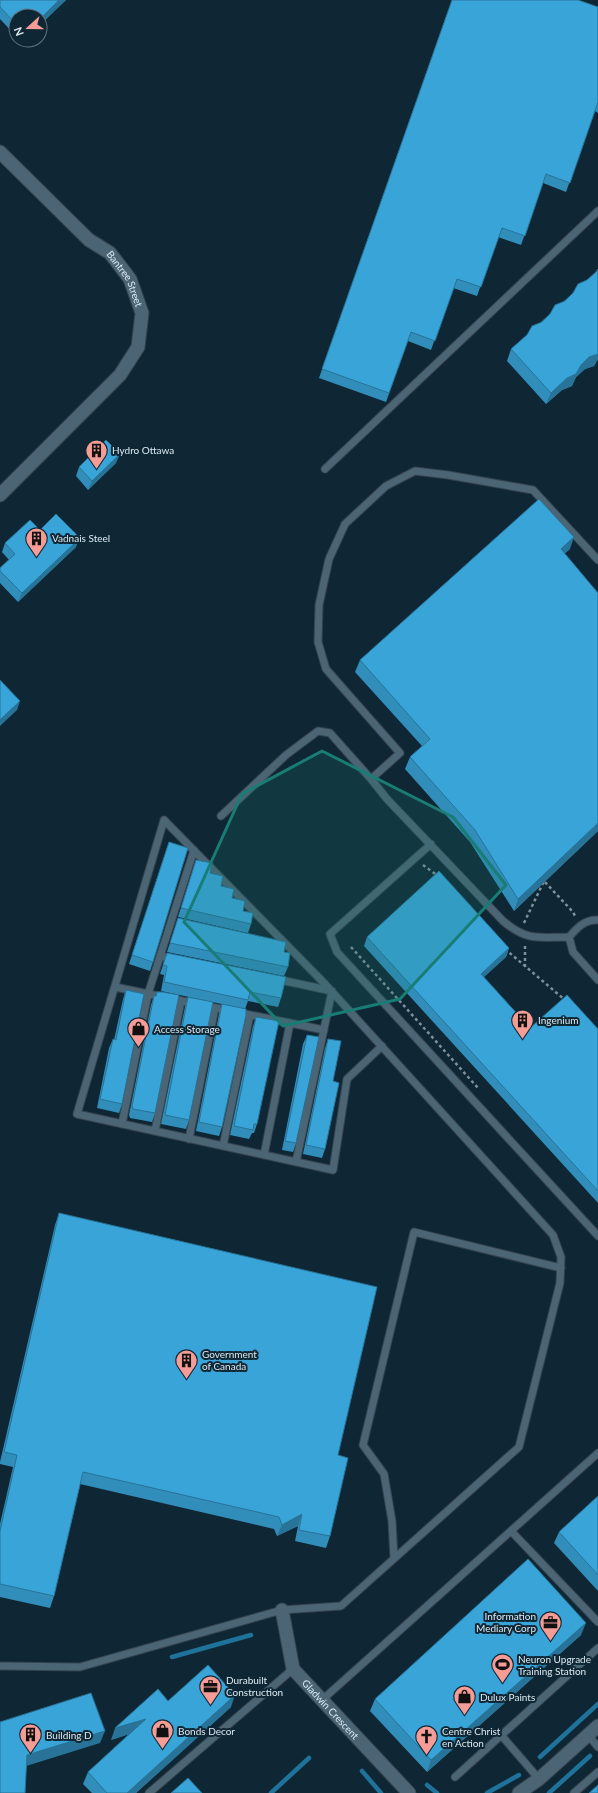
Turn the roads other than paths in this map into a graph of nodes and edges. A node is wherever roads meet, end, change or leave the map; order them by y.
1 (0, 152) edge
2 (598, 211) edge
3 (325, 469) dead end
4 (0, 495) edge
5 (598, 560) edge
6 (371, 779) junction
7 (221, 816) dead end
8 (431, 844) junction
9 (194, 850) junction
10 (598, 920) edge
11 (569, 937) junction
12 (274, 944) edge
13 (289, 947) junction
14 (160, 956) junction
15 (183, 961) edge
16 (269, 978) edge
17 (598, 980) edge
18 (115, 987) junction
19 (332, 991) junction
20 (148, 994) junction
21 (181, 1001) junction
22 (215, 1008) junction
23 (250, 1015) junction
24 (290, 1023) junction
25 (324, 1030) junction
26 (382, 1046) junction
27 (122, 1124) junction
28 (155, 1131) junction
29 (189, 1138) junction
30 (223, 1146) junction
31 (264, 1155) junction
32 (296, 1162) junction
33 (598, 1236) edge
34 (561, 1268) junction
35 (598, 1453) edge
36 (511, 1531) junction
37 (394, 1558) junction
38 (282, 1610) junction
39 (598, 1622) edge
40 (598, 1648) edge
41 (0, 1666) edge
42 (293, 1669) junction
43 (322, 1700) junction
44 (598, 1726) edge
45 (501, 1735) junction
46 (588, 1735) junction
47 (598, 1747) edge
48 (598, 1772) edge
49 (455, 1777) dead end
50 (539, 1779) junction
51 (524, 1792) edge
52 (149, 1793) edge
53 (409, 1793) edge
54 (574, 1793) edge

1 - 4 street, Bantree Street
2 - 3 lane
5 - 6 lane
6 - 7 lane
6 - 8 lane
8 - 11 lane
8 - 33 lane
9 - 13 lane
9 - 14 lane
9 - 18 lane
10 - 11 lane
11 - 17 lane
12 - 13 lane
13 - 19 lane
14 - 15 lane
14 - 20 lane
16 - 19 lane
18 - 20 lane
18 - 27 lane
19 - 25 lane
19 - 26 lane
20 - 21 lane
20 - 27 lane
21 - 22 lane
21 - 28 lane
22 - 23 lane
22 - 29 lane
23 - 24 lane
23 - 30 lane
24 - 25 lane
24 - 31 lane
25 - 32 lane
26 - 32 lane
26 - 34 lane
27 - 28 lane
28 - 29 lane
29 - 30 lane
30 - 31 lane
31 - 32 lane
34 - 37 lane
34 - 37 lane
35 - 36 lane
36 - 39 lane
36 - 43 lane
37 - 38 lane
38 - 41 lane
38 - 42 street
40 - 45 lane
42 - 43 street, Gladwin Crescent
42 - 52 lane
43 - 53 street, Gladwin Crescent
44 - 46 street
45 - 49 lane
45 - 50 lane
46 - 47 lane
46 - 50 street
48 - 54 lane
50 - 51 street

